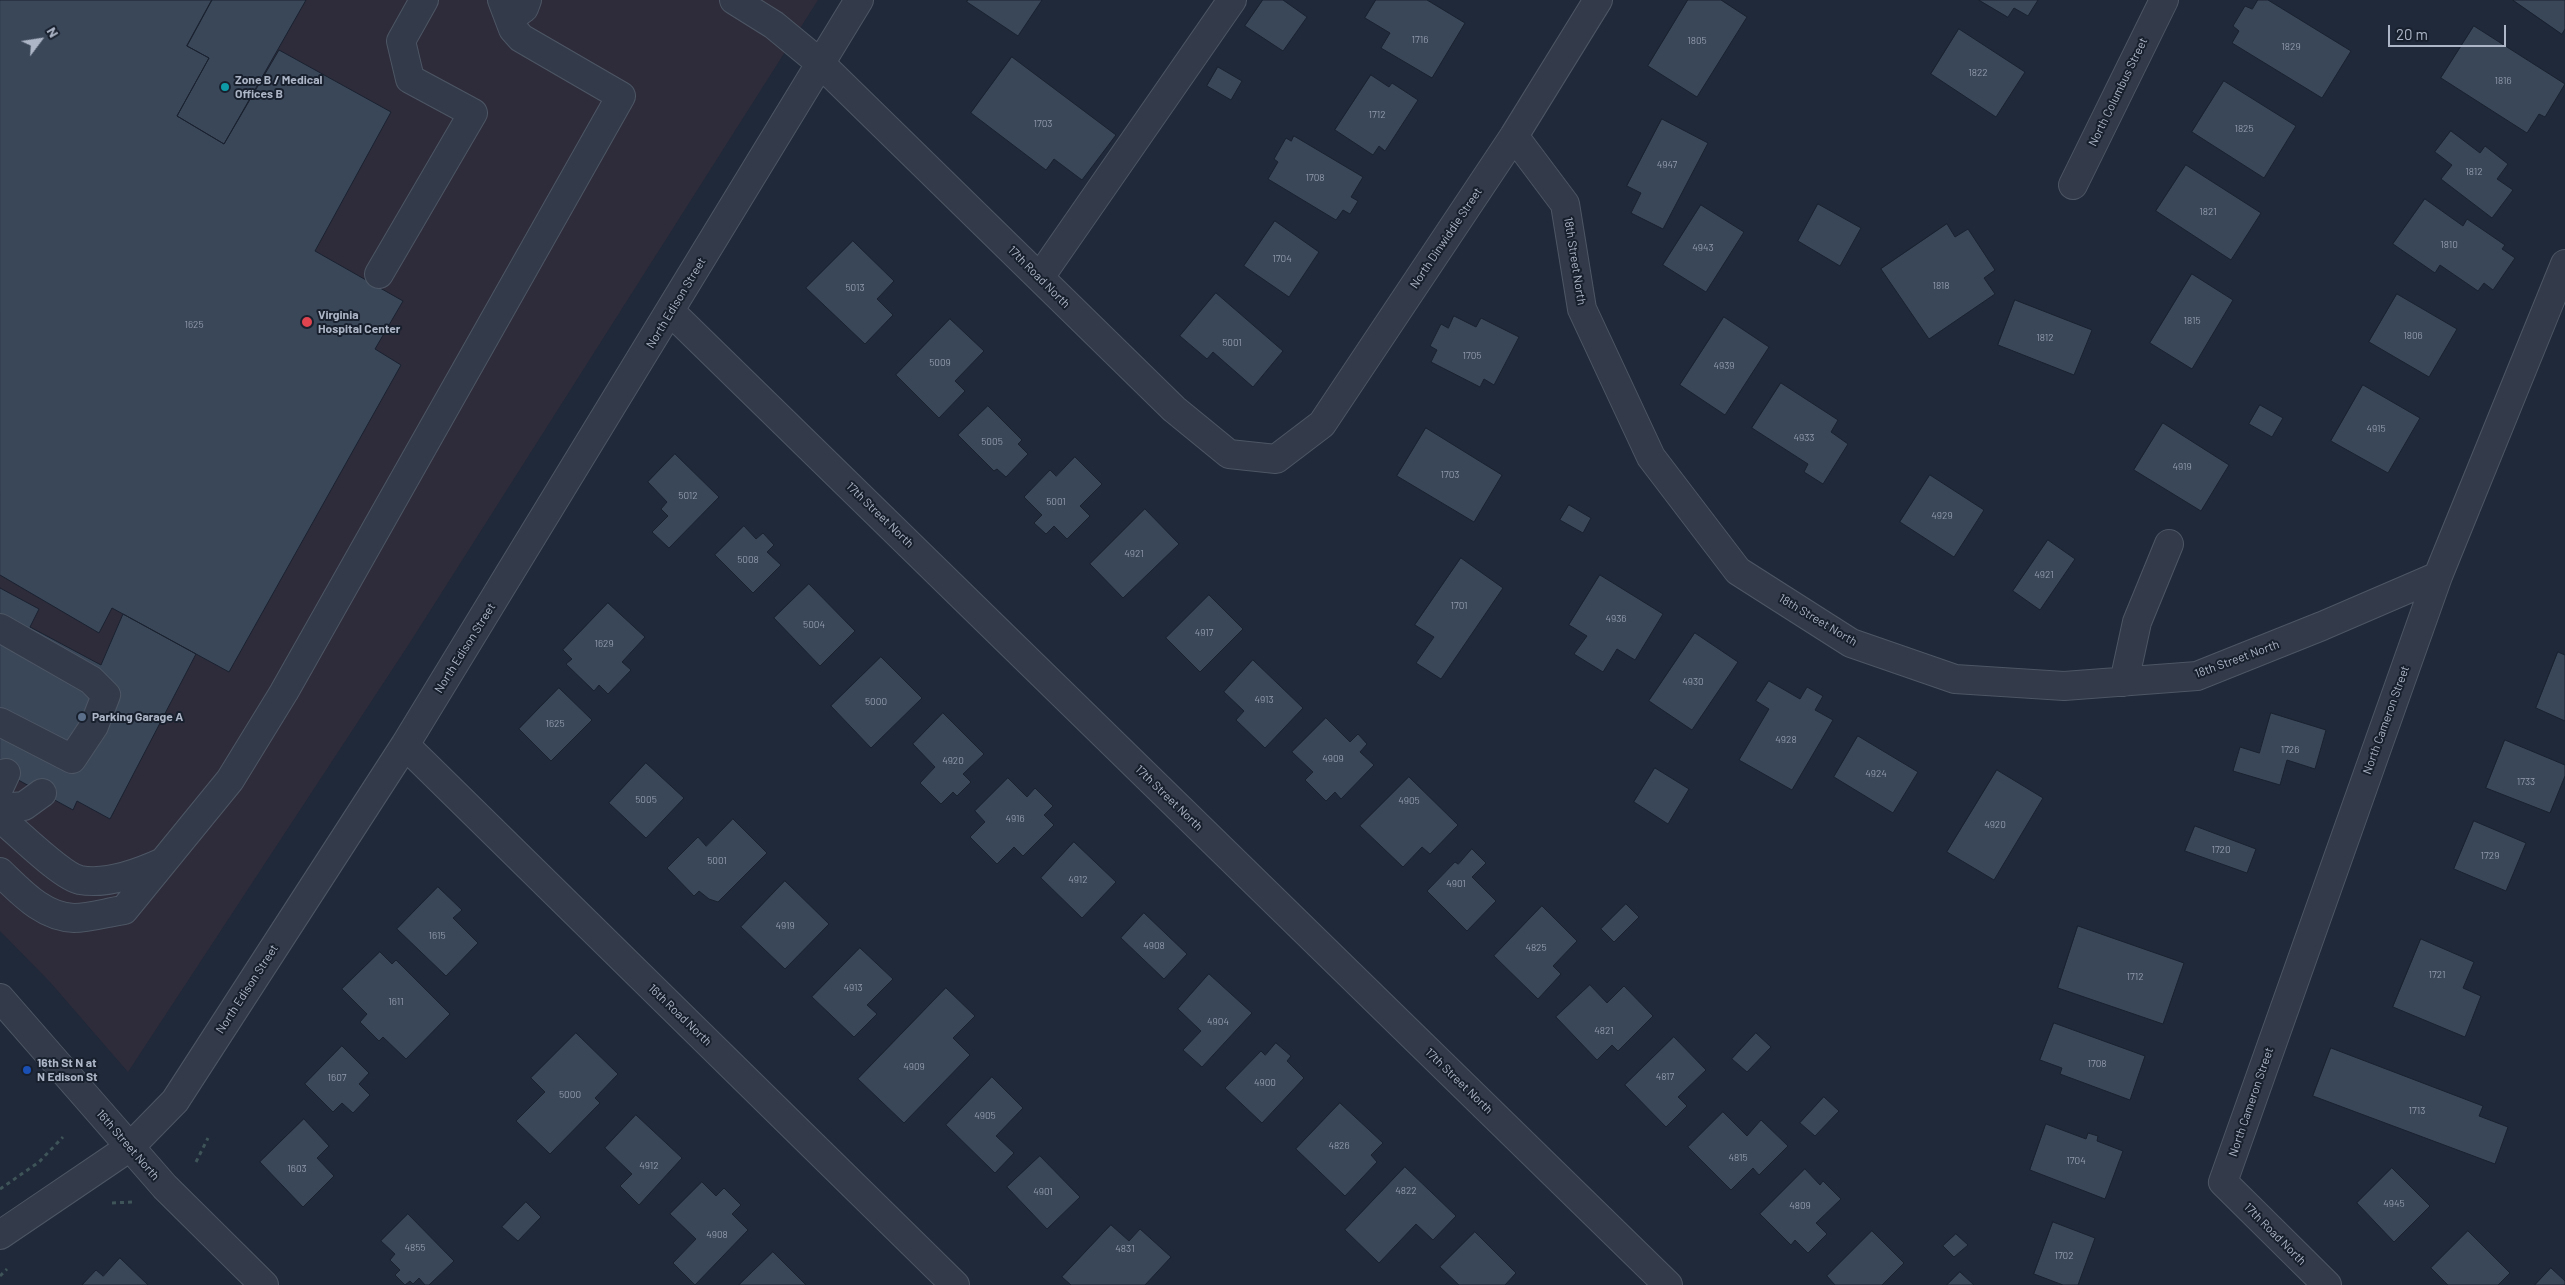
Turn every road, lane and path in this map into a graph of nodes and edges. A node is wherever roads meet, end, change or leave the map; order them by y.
1 (424, 0) edge
2 (734, 0) edge
3 (859, 0) edge
4 (1232, 0) edge
5 (1598, 0) edge
6 (2164, 0) edge
7 (513, 6) edge
8 (820, 63) junction
9 (1514, 136) junction
10 (2073, 184) dead end
11 (2565, 264) edge
12 (380, 274) dead end
13 (1040, 277) junction
14 (671, 312) junction
15 (1276, 459) joint
16 (2170, 544) dead end
17 (2438, 576) junction
18 (0, 628) edge
19 (2124, 682) junction
20 (0, 722) edge
21 (405, 745) junction
22 (42, 793) dead end
23 (0, 808) edge
24 (0, 818) edge
25 (167, 861) junction
26 (0, 872) edge
27 (0, 998) edge
28 (63, 1138) dead end
29 (208, 1138) dead end
30 (130, 1147) junction
31 (196, 1162) dead end
32 (2223, 1182) joint
33 (0, 1189) edge
34 (134, 1202) dead end
35 (107, 1205) dead end
36 (0, 1235) edge
37 (264, 1285) edge
38 (955, 1285) edge
39 (1668, 1285) edge
40 (2326, 1285) edge

1 - 12 street
2 - 8 street, 17th Road North
3 - 8 street, North Edison Street
4 - 13 street
5 - 9 street, North Dinwiddie Street
6 - 10 street, North Columbus Street
7 - 25 street
8 - 13 street, 17th Road North
8 - 14 street, North Edison Street
9 - 15 street, North Dinwiddie Street
9 - 19 street, 18th Street North
11 - 17 street, North Cameron Street
13 - 15 street, 17th Road North
14 - 21 street, North Edison Street
14 - 39 street, 17th Street North
16 - 19 street
17 - 19 street, 18th Street North
17 - 32 street, North Cameron Street
18 - 20 street
21 - 30 street, North Edison Street
21 - 38 street, 16th Road North
22 - 23 street
24 - 25 street
25 - 26 street
27 - 30 street, 16th Street North
28 - 33 path
29 - 31 path
30 - 36 street, North Edison Street
30 - 37 street, 16th Street North
32 - 40 street, 17th Road North
34 - 35 path

